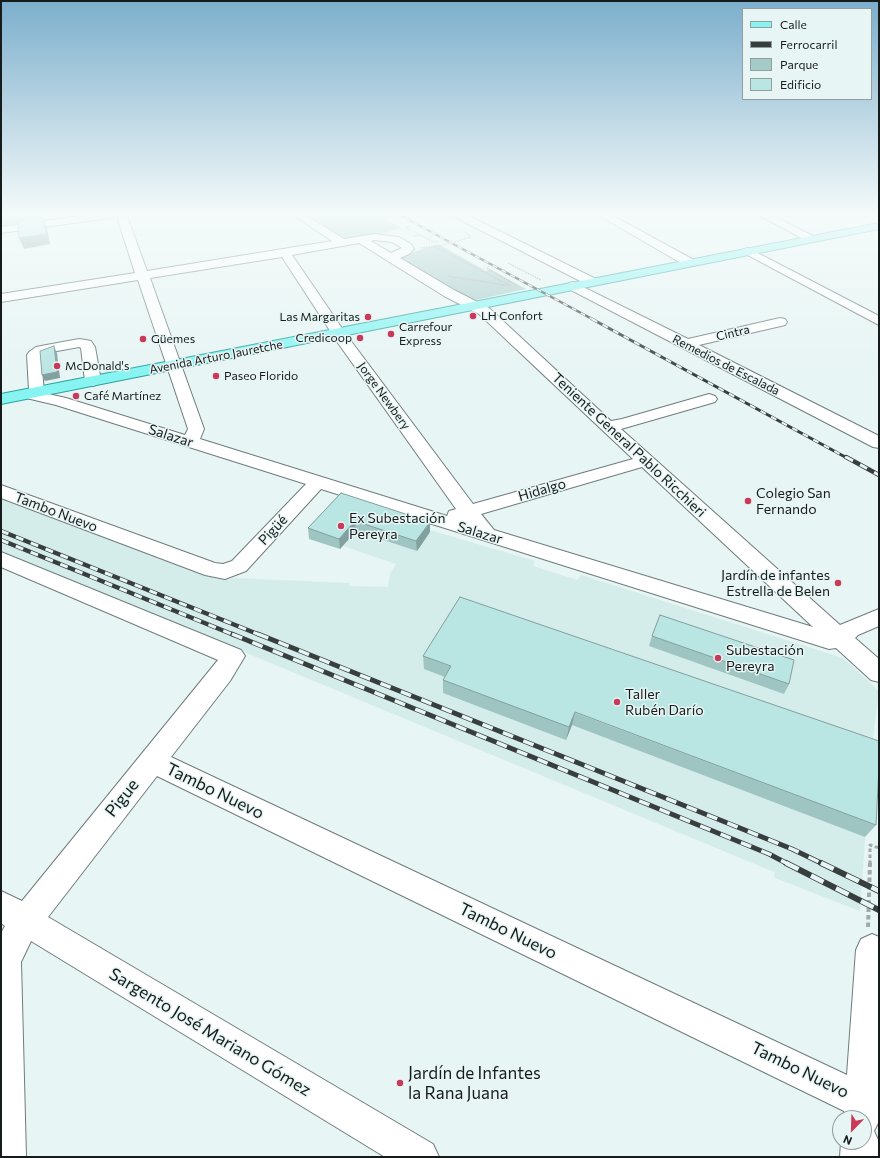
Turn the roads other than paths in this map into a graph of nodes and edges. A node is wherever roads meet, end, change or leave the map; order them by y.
1 (139, 267) edge
2 (200, 267) edge
3 (294, 267) edge
4 (407, 267) edge
5 (562, 267) edge
6 (669, 267) edge
7 (778, 267) edge
8 (142, 276) junction
9 (592, 282) junction
10 (573, 286) junction
11 (1, 298) edge
12 (474, 306) junction
13 (879, 321) edge
14 (780, 322) dead end
15 (338, 333) junction
16 (686, 344) junction
17 (173, 365) junction
18 (93, 381) junction
19 (32, 393) junction
20 (1, 399) edge
21 (708, 399) dead end
22 (608, 426) junction
23 (190, 442) junction
24 (879, 443) edge
25 (645, 461) junction
26 (318, 482) junction
27 (1, 491) edge
28 (468, 512) junction
29 (440, 520) junction
30 (487, 535) junction
31 (1, 559) edge
32 (225, 572) joint
33 (879, 617) edge
34 (840, 639) junction
35 (879, 673) edge
36 (152, 761) junction
37 (13, 913) edge
38 (872, 950) road end
39 (874, 1017) edge
40 (862, 1109) edge
41 (7, 1157) edge
42 (420, 1157) edge

1 - 8 street
2 - 8 street
3 - 15 street, Jorge Newbery
4 - 12 street, Teniente General Pablo Ricchieri
5 - 9 street
6 - 9 main road, Avenida Arturo Jauretche
7 - 13 street
8 - 11 street
8 - 17 street
9 - 10 main road, Avenida Arturo Jauretche
10 - 12 main road, Avenida Arturo Jauretche
10 - 16 street, Remedios de Escalada
12 - 15 main road, Avenida Arturo Jauretche
12 - 22 street, Teniente General Pablo Ricchieri
14 - 16 street, Cintra
15 - 17 main road, Avenida Arturo Jauretche
15 - 28 street, Jorge Newbery
16 - 24 street, Remedios de Escalada
17 - 18 main road, Avenida Arturo Jauretche
17 - 23 street
18 - 19 main road, Avenida Arturo Jauretche
18 - 19 street
19 - 20 main road, Avenida Arturo Jauretche
19 - 23 street, Salazar
21 - 22 street
22 - 25 street, Teniente General Pablo Ricchieri
23 - 26 street, Salazar
25 - 28 street, Hidalgo
25 - 34 street, Teniente General Pablo Ricchieri
26 - 29 street, Salazar
26 - 32 street, Pigüé
27 - 32 street, Tambo Nuevo
28 - 29 street, Hidalgo
28 - 30 street, Jorge Newbery
29 - 30 street, Salazar
30 - 34 street, Salazar
31 - 36 street, Pigue
33 - 34 street
34 - 35 street, Teniente General Pablo Ricchieri
36 - 37 street, Pigue
36 - 40 street, Tambo Nuevo
37 - 41 street, Pigue
37 - 42 street, Sargento José Mariano Gómez
38 - 39 street
39 - 40 street

